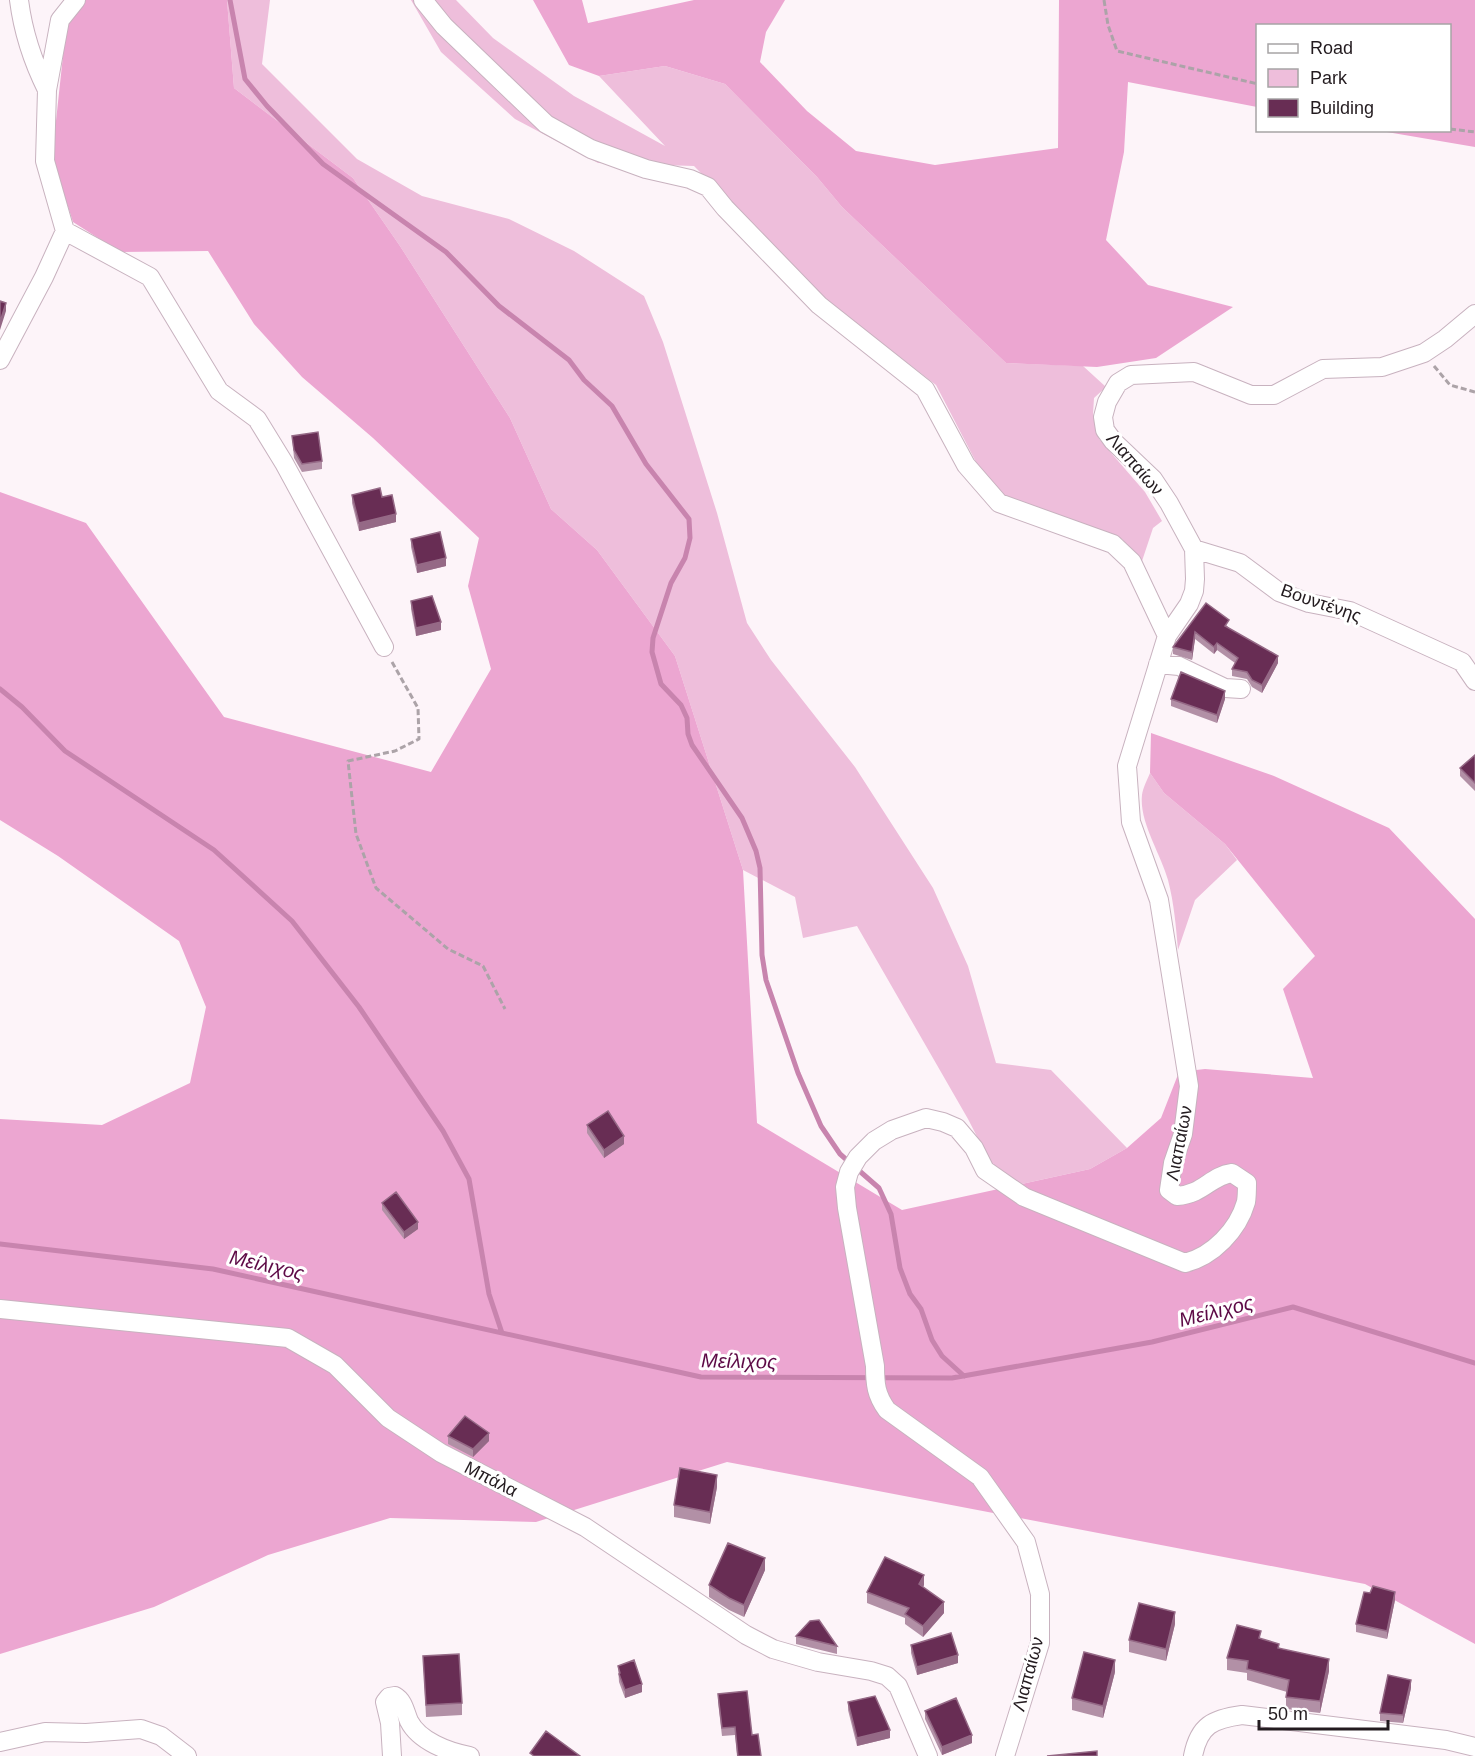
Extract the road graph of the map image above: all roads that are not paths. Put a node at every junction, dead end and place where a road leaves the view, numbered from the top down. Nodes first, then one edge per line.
1 (19, 0) edge
2 (76, 0) edge
3 (423, 0) edge
4 (47, 90) junction
5 (65, 231) junction
6 (1475, 314) edge
7 (0, 360) edge
8 (1194, 549) junction
9 (1167, 636) junction
10 (384, 647) road end
11 (1158, 664) junction
12 (1475, 681) edge
13 (1240, 689) dead end
14 (0, 1308) edge
15 (0, 1742) edge
16 (1475, 1747) edge
17 (1444, 1748) edge
18 (187, 1756) edge
19 (392, 1756) edge
20 (470, 1756) edge
21 (928, 1756) edge
22 (1005, 1756) edge
23 (1193, 1756) edge

1 - 4 street
2 - 4 street
3 - 9 street
4 - 5 street
5 - 7 street
5 - 10 street
6 - 8 street, Λιαπαίων
8 - 9 street, Λιαπαίων
8 - 12 street, Βουντένης
9 - 11 street, Λιαπαίων
11 - 13 street
11 - 22 street, Λιαπαίων
14 - 21 street, Μπάλα
15 - 18 street
16 - 17 street
17 - 23 street
19 - 20 street

